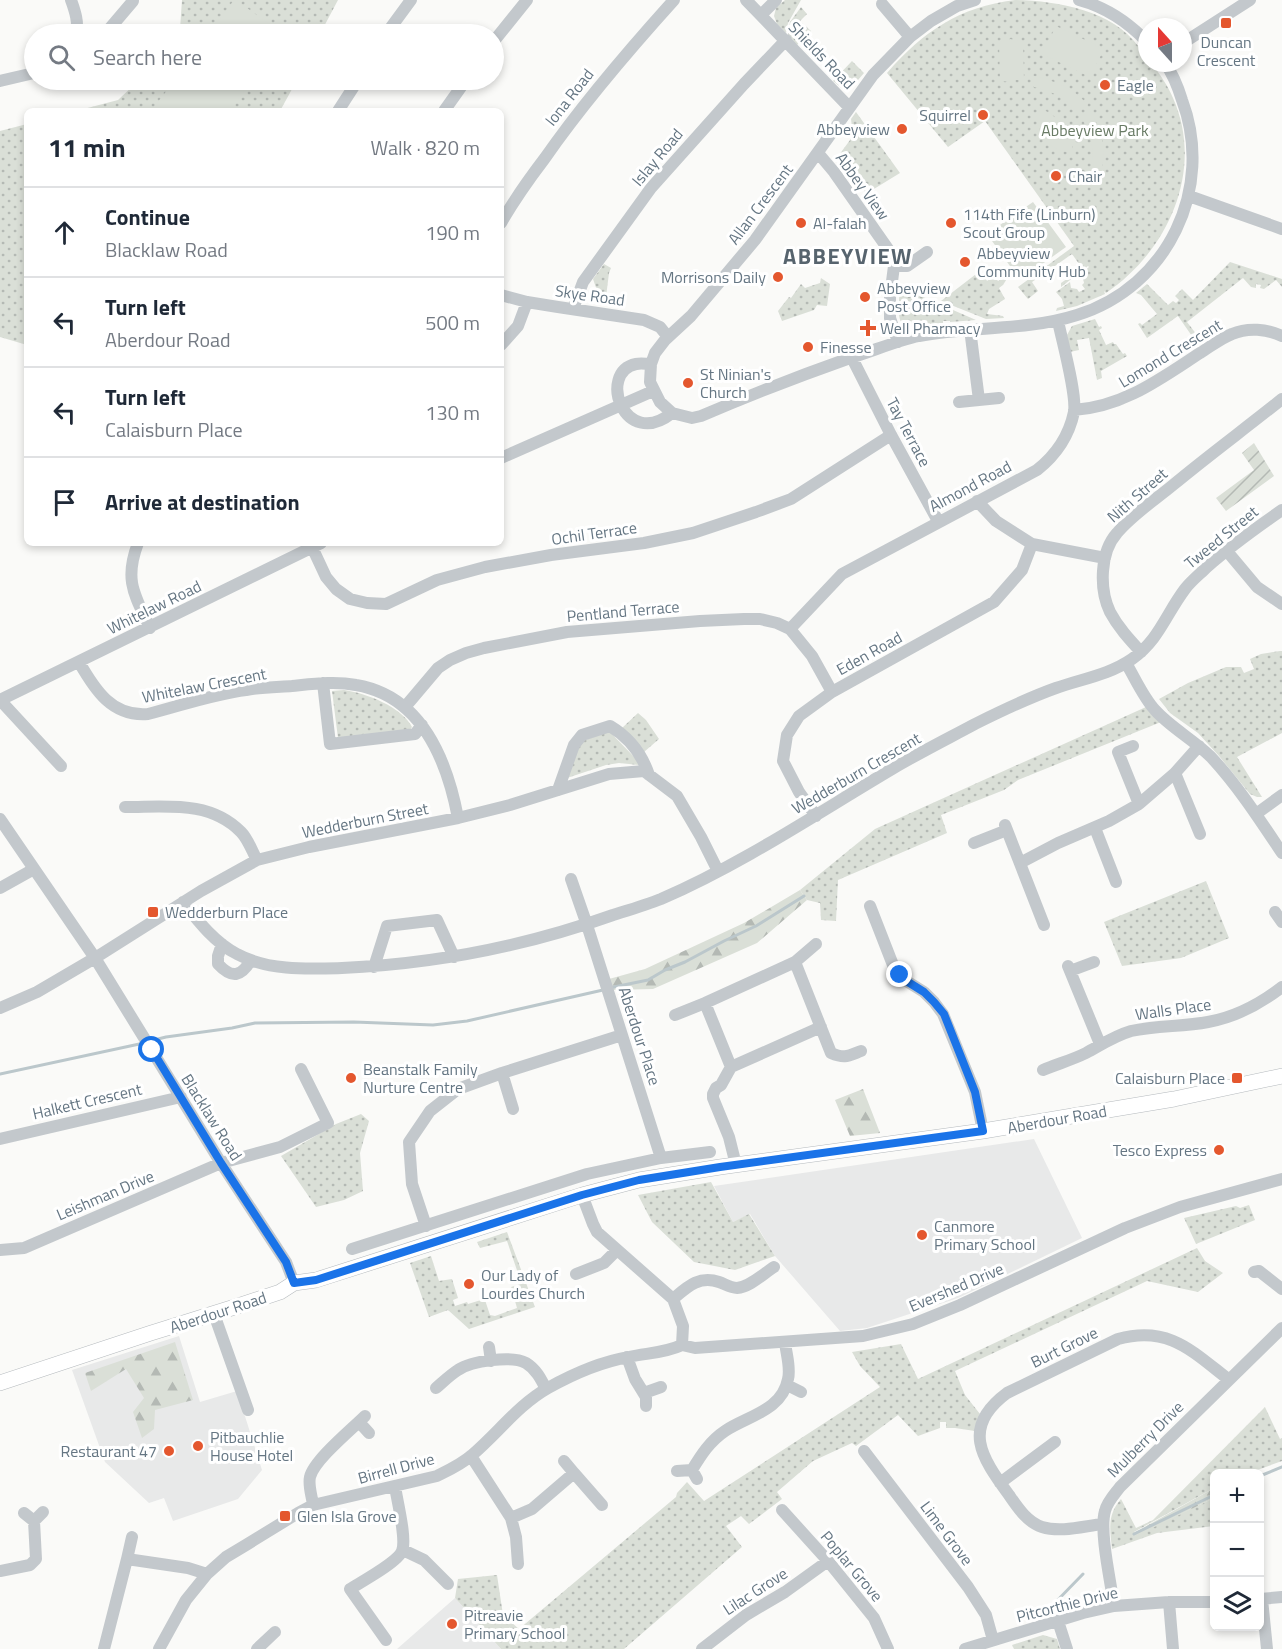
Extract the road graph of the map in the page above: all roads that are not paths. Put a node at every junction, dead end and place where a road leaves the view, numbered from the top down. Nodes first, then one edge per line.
1 (71, 0) edge
2 (411, 0) edge
3 (527, 0) edge
4 (674, 0) edge
5 (746, 0) edge
6 (776, 0) edge
7 (975, 0) edge
8 (1079, 0) edge
9 (1251, 0) edge
10 (133, 1) edge
11 (882, 1) edge
12 (761, 15) junction
13 (77, 24) edge
14 (113, 24) edge
15 (393, 24) edge
16 (504, 29) edge
17 (1138, 34) edge
18 (910, 37) junction
19 (1192, 37) edge
20 (786, 40) junction
21 (1170, 72) edge
22 (24, 75) edge
23 (0, 81) edge
24 (352, 90) edge
25 (459, 90) edge
26 (849, 107) junction
27 (340, 108) edge
28 (446, 108) edge
29 (818, 153) junction
30 (1189, 196) junction
31 (504, 218) edge
32 (1282, 229) edge
33 (927, 252) dead end
34 (894, 266) junction
35 (504, 296) edge
36 (527, 302) junction
37 (573, 309) junction
38 (1058, 321) junction
39 (970, 329) junction
40 (1282, 336) edge
41 (668, 337) junction
42 (504, 342) edge
43 (898, 342) junction
44 (852, 358) junction
45 (651, 364) junction
46 (653, 392) junction
47 (999, 398) dead end
48 (1282, 399) edge
49 (979, 400) junction
50 (959, 402) dead end
51 (621, 405) junction
52 (1074, 410) junction
53 (672, 413) junction
54 (891, 435) junction
55 (504, 457) edge
56 (977, 501) junction
57 (1282, 510) edge
58 (938, 521) junction
59 (1032, 544) junction
60 (137, 546) edge
61 (315, 546) edge
62 (317, 546) edge
63 (1226, 550) junction
64 (1105, 558) junction
65 (1282, 604) edge
66 (150, 627) junction
67 (790, 629) junction
68 (1141, 652) junction
69 (79, 662) junction
70 (1126, 663) junction
71 (323, 683) junction
72 (832, 692) junction
73 (0, 700) edge
74 (405, 707) junction
75 (422, 725) junction
76 (1133, 746) dead end
77 (1199, 746) junction
78 (61, 766) dead end
79 (1176, 773) junction
80 (649, 775) junction
81 (558, 790) junction
82 (1282, 795) edge
83 (1139, 804) junction
84 (125, 807) dead end
85 (1256, 814) junction
86 (816, 816) junction
87 (458, 818) junction
88 (0, 819) edge
89 (1095, 828) junction
90 (1200, 834) dead end
91 (974, 843) dead end
92 (1282, 853) edge
93 (257, 860) junction
94 (1020, 863) junction
95 (34, 869) junction
96 (718, 871) junction
97 (571, 879) dead end
98 (1116, 882) dead end
99 (0, 888) edge
100 (183, 902) junction
101 (870, 906) dead end
102 (587, 925) junction
103 (1044, 925) dead end
104 (222, 944) junction
105 (816, 944) dead end
106 (454, 957) junction
107 (95, 958) junction
108 (251, 960) junction
109 (795, 962) junction
110 (1094, 962) dead end
111 (374, 967) junction
112 (1282, 987) edge
113 (705, 1004) junction
114 (0, 1008) edge
115 (675, 1015) dead end
116 (821, 1027) junction
117 (622, 1035) junction
118 (1100, 1044) junction
119 (861, 1051) dead end
120 (731, 1067) junction
121 (301, 1069) dead end
122 (1043, 1070) dead end
123 (502, 1073) junction
124 (1282, 1076) edge
125 (181, 1096) junction
126 (513, 1109) dead end
127 (983, 1131) junction
128 (0, 1139) edge
129 (710, 1152) dead end
130 (661, 1158) junction
131 (221, 1163) junction
132 (736, 1165) junction
133 (1282, 1179) edge
134 (582, 1195) junction
135 (426, 1226) junction
136 (379, 1241) junction
137 (352, 1249) dead end
138 (0, 1250) edge
139 (617, 1250) junction
140 (385, 1258) junction
141 (774, 1267) dead end
142 (1254, 1272) dead end
143 (576, 1274) dead end
144 (294, 1283) junction
145 (1282, 1289) edge
146 (673, 1299) junction
147 (214, 1314) junction
148 (1282, 1328) edge
149 (785, 1342) junction
150 (682, 1345) junction
151 (489, 1347) dead end
152 (627, 1357) junction
153 (491, 1361) junction
154 (1228, 1379) junction
155 (0, 1383) edge
156 (787, 1385) junction
157 (661, 1387) dead end
158 (436, 1388) dead end
159 (546, 1389) junction
160 (801, 1392) dead end
161 (248, 1410) dead end
162 (369, 1433) dead end
163 (1047, 1444) dead end
164 (864, 1452) dead end
165 (471, 1456) junction
166 (564, 1461) dead end
167 (677, 1471) dead end
168 (574, 1473) junction
169 (1000, 1483) junction
170 (395, 1486) junction
171 (313, 1505) junction
172 (602, 1506) dead end
173 (782, 1510) dead end
174 (34, 1516) dead end
175 (511, 1518) junction
176 (1102, 1524) junction
177 (132, 1538) dead end
178 (403, 1550) junction
179 (127, 1559) junction
180 (828, 1561) junction
181 (518, 1564) dead end
182 (0, 1571) edge
183 (207, 1574) junction
184 (448, 1584) dead end
185 (1282, 1597) edge
186 (1264, 1599) edge
187 (1169, 1602) junction
188 (1210, 1602) edge
189 (1114, 1606) junction
190 (1058, 1621) junction
191 (1264, 1624) edge
192 (275, 1632) dead end
193 (386, 1640) dead end
194 (993, 1640) junction
195 (108, 1646) edge
196 (159, 1649) edge
197 (257, 1649) edge
198 (702, 1649) edge
199 (888, 1649) edge
200 (965, 1649) edge
201 (1067, 1649) edge
202 (1173, 1649) edge
203 (1267, 1649) edge

1 - 13 street
2 - 15 street
3 - 16 street
4 - 31 street, Iona Road
5 - 12 street, Shields Road
6 - 12 street
7 - 18 street, Allan Crescent
8 - 17 street
9 - 19 street
10 - 14 street
11 - 18 street
12 - 20 street, Shields Road
18 - 26 street, Allan Crescent
20 - 26 street, Shields Road
20 - 37 street, Islay Road
21 - 30 street
22 - 23 street
24 - 27 street
25 - 28 street
26 - 29 street, Allan Crescent
29 - 34 street, Abbey View
29 - 41 street, Allan Crescent
30 - 32 street
30 - 38 street
33 - 34 street
34 - 43 street
35 - 36 street, Skye Road
36 - 37 street, Skye Road
36 - 42 street
37 - 41 street, Skye Road
38 - 39 street
38 - 52 street, Almond Road
39 - 43 street
39 - 49 street
40 - 52 street, Lomond Crescent
41 - 45 street, Allan Crescent
43 - 44 street
44 - 53 street
44 - 54 street, Tay Terrace
45 - 46 street
45 - 51 street
46 - 51 street
46 - 53 street
47 - 49 street
48 - 64 street, Nith Street
49 - 50 street
51 - 53 street
51 - 55 street
52 - 56 street, Almond Road
54 - 58 street, Tay Terrace
54 - 62 street, Ochil Terrace
56 - 58 street, Almond Road
56 - 59 street
57 - 63 street, Tweed Street
58 - 67 street, Almond Road
59 - 64 street
59 - 72 street, Eden Road
60 - 66 street
61 - 66 street, Whitelaw Road
63 - 65 street
63 - 68 street, Tweed Street
64 - 68 street, Nith Street
66 - 69 street, Whitelaw Road
67 - 72 street
67 - 74 street, Pentland Terrace
68 - 70 street, Wedderburn Crescent
69 - 71 street, Whitelaw Crescent
69 - 73 street, Whitelaw Road
70 - 77 street
70 - 86 street, Wedderburn Crescent
71 - 74 street, Whitelaw Crescent
71 - 75 street
72 - 86 street, Eden Road
73 - 78 street
74 - 75 street, Whitelaw Crescent
75 - 87 street, Whitelaw Crescent
76 - 83 street
77 - 79 street
77 - 85 street
79 - 83 street
79 - 90 street
80 - 81 street, Wedderburn Street
80 - 81 street
80 - 96 street
81 - 87 street, Wedderburn Street
82 - 85 street
83 - 89 street
84 - 93 street
85 - 92 street
86 - 96 street, Wedderburn Crescent
87 - 93 street, Wedderburn Street
88 - 95 street, Blacklaw Road
89 - 94 street
89 - 98 street
91 - 94 street
93 - 100 street, Wedderburn Street
94 - 103 street
95 - 99 street
95 - 107 street, Blacklaw Road
96 - 102 street, Wedderburn Crescent
97 - 102 street
100 - 104 street, Wedderburn Crescent
100 - 107 street, Wedderburn Street
101 - 127 street
102 - 106 street, Wedderburn Crescent
102 - 117 street, Aberdour Place
104 - 108 street, Wedderburn Crescent
104 - 108 street
105 - 109 street
106 - 111 street, Wedderburn Crescent
106 - 111 street
107 - 114 street, Wedderburn Street
107 - 125 street, Blacklaw Road
108 - 111 street, Wedderburn Crescent
109 - 113 street
109 - 116 street
110 - 118 street
112 - 118 street, Walls Place
113 - 115 street
113 - 120 street
116 - 119 street
116 - 120 street
117 - 123 street
117 - 130 street, Aberdour Place
118 - 122 street, Walls Place
120 - 132 street
121 - 131 street, Leishman Drive
123 - 126 street
123 - 135 street
124 - 127 main road, Aberdour Road
125 - 128 street, Halkett Crescent
125 - 131 street, Blacklaw Road
127 - 132 main road, Aberdour Road
129 - 130 street
130 - 135 street
131 - 138 street, Leishman Drive
131 - 144 street, Blacklaw Road
132 - 134 main road, Aberdour Road
133 - 149 street, Evershed Drive
134 - 139 street
134 - 140 main road, Aberdour Road
135 - 136 street
136 - 137 street
136 - 140 street
139 - 143 street
139 - 146 street
140 - 144 main road, Aberdour Road
141 - 146 street
142 - 145 street
144 - 147 main road, Aberdour Road
146 - 150 street
147 - 155 main road, Aberdour Road
147 - 161 street
148 - 154 street, Mulberry Drive
149 - 150 street, Evershed Drive
149 - 156 street
150 - 152 street, Evershed Drive
151 - 153 street
152 - 157 street
152 - 159 street, Birrell Drive
153 - 158 street
153 - 159 street
154 - 169 street, Burt Grove
154 - 176 street, Mulberry Drive
156 - 160 street
156 - 167 street
159 - 165 street, Birrell Drive
162 - 171 street
163 - 169 street
164 - 194 street, Lime Grove
165 - 170 street, Birrell Drive
165 - 175 street
166 - 168 street
168 - 172 street
168 - 175 street
169 - 176 street, Burt Grove
170 - 171 street, Birrell Drive
170 - 178 street
171 - 183 street, Birrell Drive
173 - 180 street, Poplar Grove
174 - 182 street
175 - 181 street
176 - 189 street, Mulberry Drive
177 - 179 street
178 - 184 street
178 - 193 street
179 - 183 street
179 - 195 street
180 - 198 street, Lilac Grove
180 - 199 street, Poplar Grove
183 - 196 street, Birrell Drive
185 - 186 street
187 - 188 street, Pitcorthie Drive
187 - 189 street, Pitcorthie Drive
187 - 202 street
189 - 190 street, Pitcorthie Drive
190 - 194 street, Pitcorthie Drive
190 - 201 street
191 - 203 street
192 - 197 street
194 - 200 street, Pitcorthie Drive

